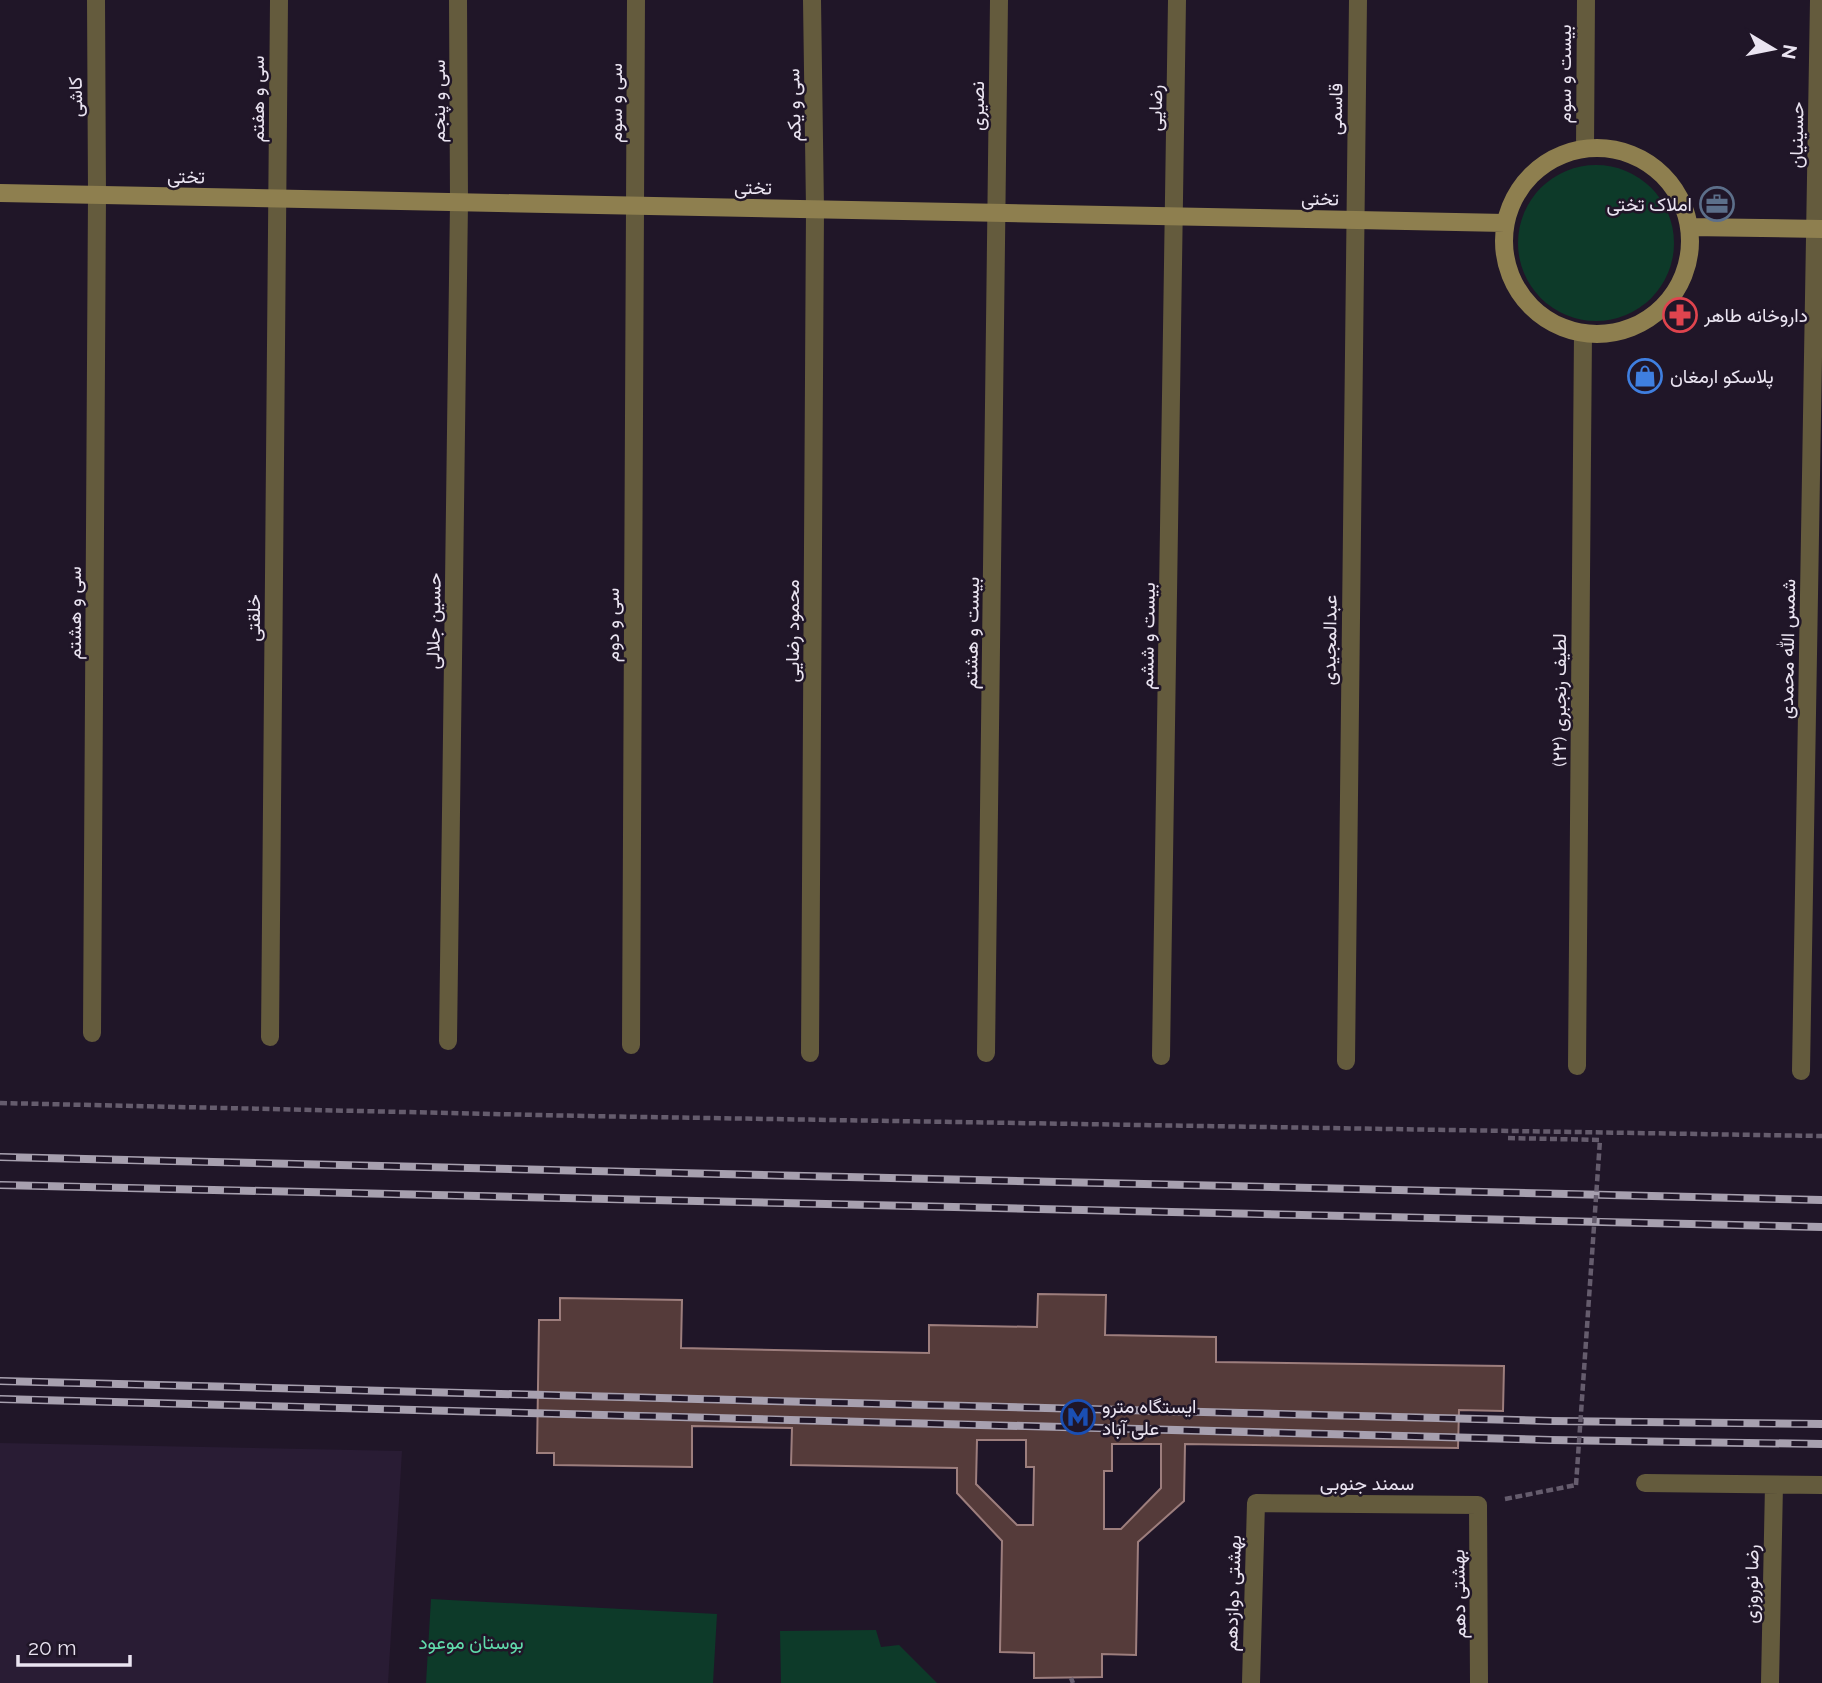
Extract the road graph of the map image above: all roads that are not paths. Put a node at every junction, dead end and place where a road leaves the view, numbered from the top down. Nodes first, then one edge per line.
1 (96, 0) edge
2 (278, 0) edge
3 (458, 0) edge
4 (636, 0) edge
5 (812, 0) edge
6 (999, 0) edge
7 (1177, 0) edge
8 (1358, 0) edge
9 (1586, 0) edge
10 (1819, 0) edge
11 (1585, 148) junction
12 (0, 193) edge
13 (97, 195) junction
14 (278, 199) junction
15 (459, 202) junction
16 (636, 205) junction
17 (815, 209) junction
18 (997, 213) junction
19 (1174, 216) junction
20 (1354, 219) junction
21 (1505, 223) junction
22 (1689, 227) junction
23 (1818, 229) edge
24 (1583, 334) junction
25 (92, 1033) dead end
26 (270, 1037) dead end
27 (448, 1041) dead end
28 (631, 1045) dead end
29 (810, 1053) dead end
30 (986, 1053) dead end
31 (1161, 1056) dead end
32 (1346, 1061) dead end
33 (1577, 1066) dead end
34 (1801, 1071) dead end
35 (1645, 1483) dead end
36 (1774, 1485) junction
37 (1822, 1485) edge
38 (1255, 1503) joint
39 (1478, 1505) joint
40 (1251, 1683) edge
41 (1479, 1683) edge
42 (1770, 1683) edge

1 - 13 street, کاشی
2 - 14 street, سی و هفتم
3 - 15 street, سی و پنجم
4 - 16 street, سی و سوم
5 - 17 street, سی و یکم
6 - 18 street, نصیری
7 - 19 street, رضایی
8 - 20 street, قاسمی
9 - 11 street, بیست و سوم
10 - 23 street, حسینیان
11 - 21 main road
11 - 22 main road
12 - 13 main road, تختی
13 - 14 main road, تختی
13 - 25 street, سی و هشتم
14 - 15 main road, تختی
14 - 26 street, خلقتی
15 - 16 main road, تختی
15 - 27 street, حسین جلالی
16 - 17 main road, تختی
16 - 28 street, سی و دوم
17 - 18 main road, تختی
17 - 29 street, محمود رضایی
18 - 19 main road, تختی
18 - 30 street, بیست و هشتم
19 - 20 main road, تختی
19 - 31 street, بیست و ششم
20 - 21 main road, تختی
20 - 32 street, عبدالمجیدی
21 - 24 main road
22 - 23 main road
22 - 24 main road
23 - 34 street, شمس الله محمدی
24 - 33 street, لطیف رنجبری (۲۲)
35 - 36 street
36 - 37 street
36 - 42 street, رضا نوروزی
38 - 39 street, سمند جنوبی
38 - 40 street, بهشتی دوازدهم
39 - 41 street, بهشتی دهم

